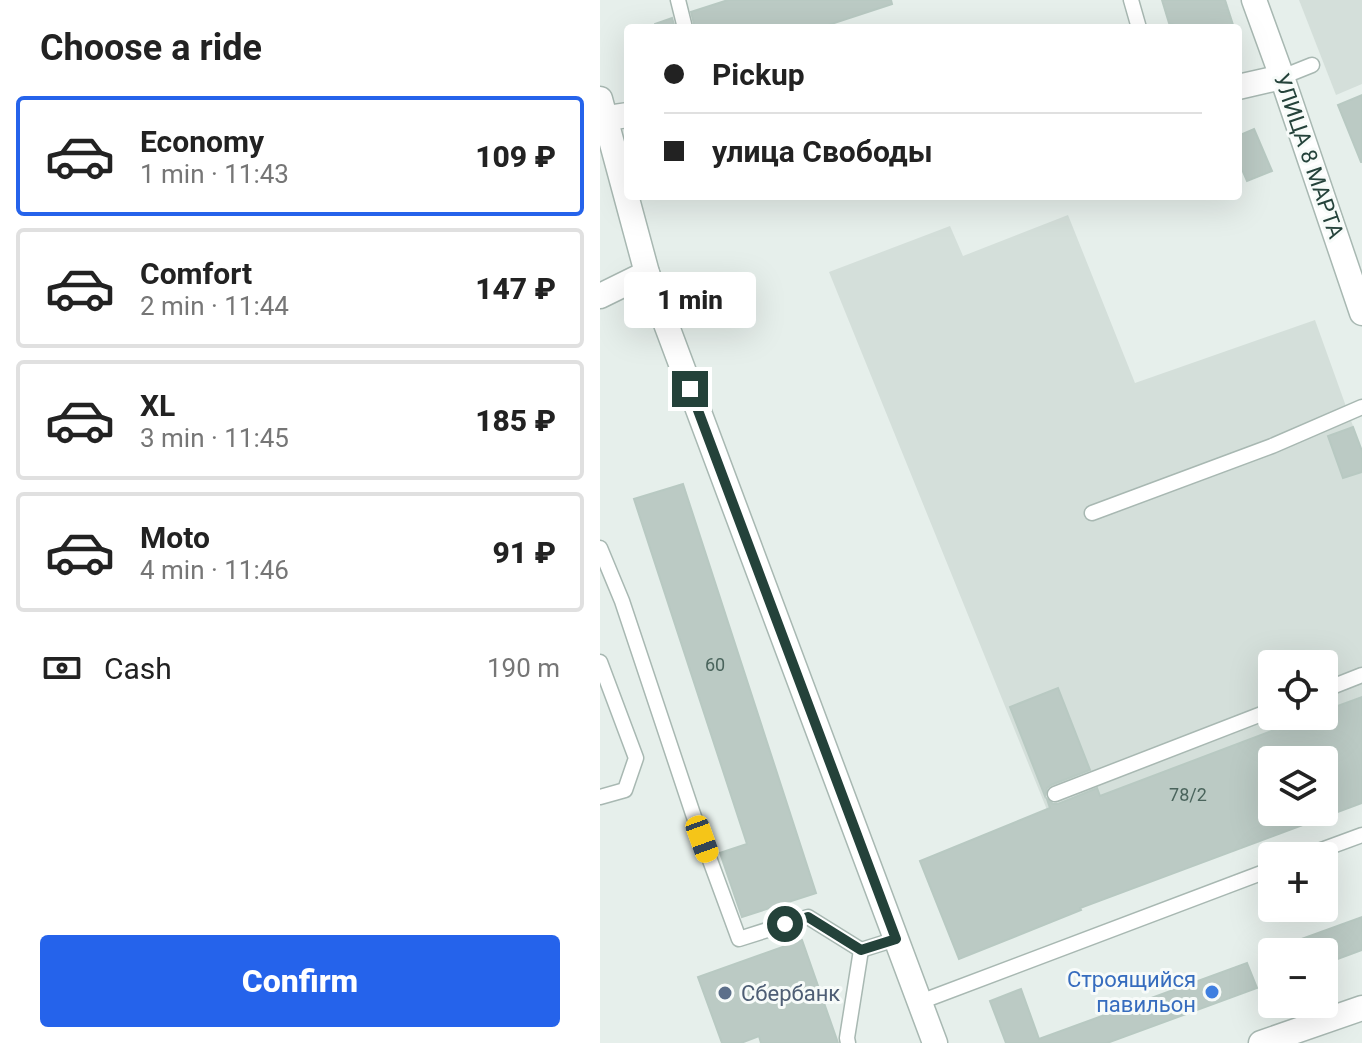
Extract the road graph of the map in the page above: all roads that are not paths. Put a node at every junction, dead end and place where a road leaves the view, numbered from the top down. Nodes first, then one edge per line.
1 (678, 0) edge
2 (1131, 0) edge
3 (1254, 0) edge
4 (684, 24) edge
5 (1138, 24) edge
6 (1312, 65) dead end
7 (1282, 77) junction
8 (1242, 86) edge
9 (609, 113) edge
10 (624, 176) edge
11 (630, 200) edge
12 (647, 273) junction
13 (600, 296) edge
14 (1362, 313) edge
15 (1362, 407) edge
16 (1092, 513) dead end
17 (600, 548) edge
18 (600, 662) edge
19 (1362, 675) edge
20 (1338, 684) edge
21 (1258, 715) edge
22 (1055, 794) dead end
23 (600, 797) edge
24 (1362, 835) edge
25 (1338, 844) edge
26 (1258, 874) edge
27 (896, 939) junction
28 (861, 950) junction
29 (920, 1002) junction
30 (1362, 1008) edge
31 (848, 1043) edge
32 (935, 1043) edge
33 (1261, 1043) edge

1 - 4 lane
2 - 5 lane
3 - 7 street, УЛИЦА 8 МАРТА
6 - 7 lane
7 - 8 street
7 - 14 street, УЛИЦА 8 МАРТА
9 - 10 street
11 - 12 street
12 - 13 street
12 - 27 street
15 - 16 lane
17 - 28 lane
18 - 23 lane
19 - 20 lane
21 - 22 lane
24 - 25 lane
26 - 29 lane
27 - 28 lane
27 - 29 street
28 - 31 lane
29 - 32 street
30 - 33 street

